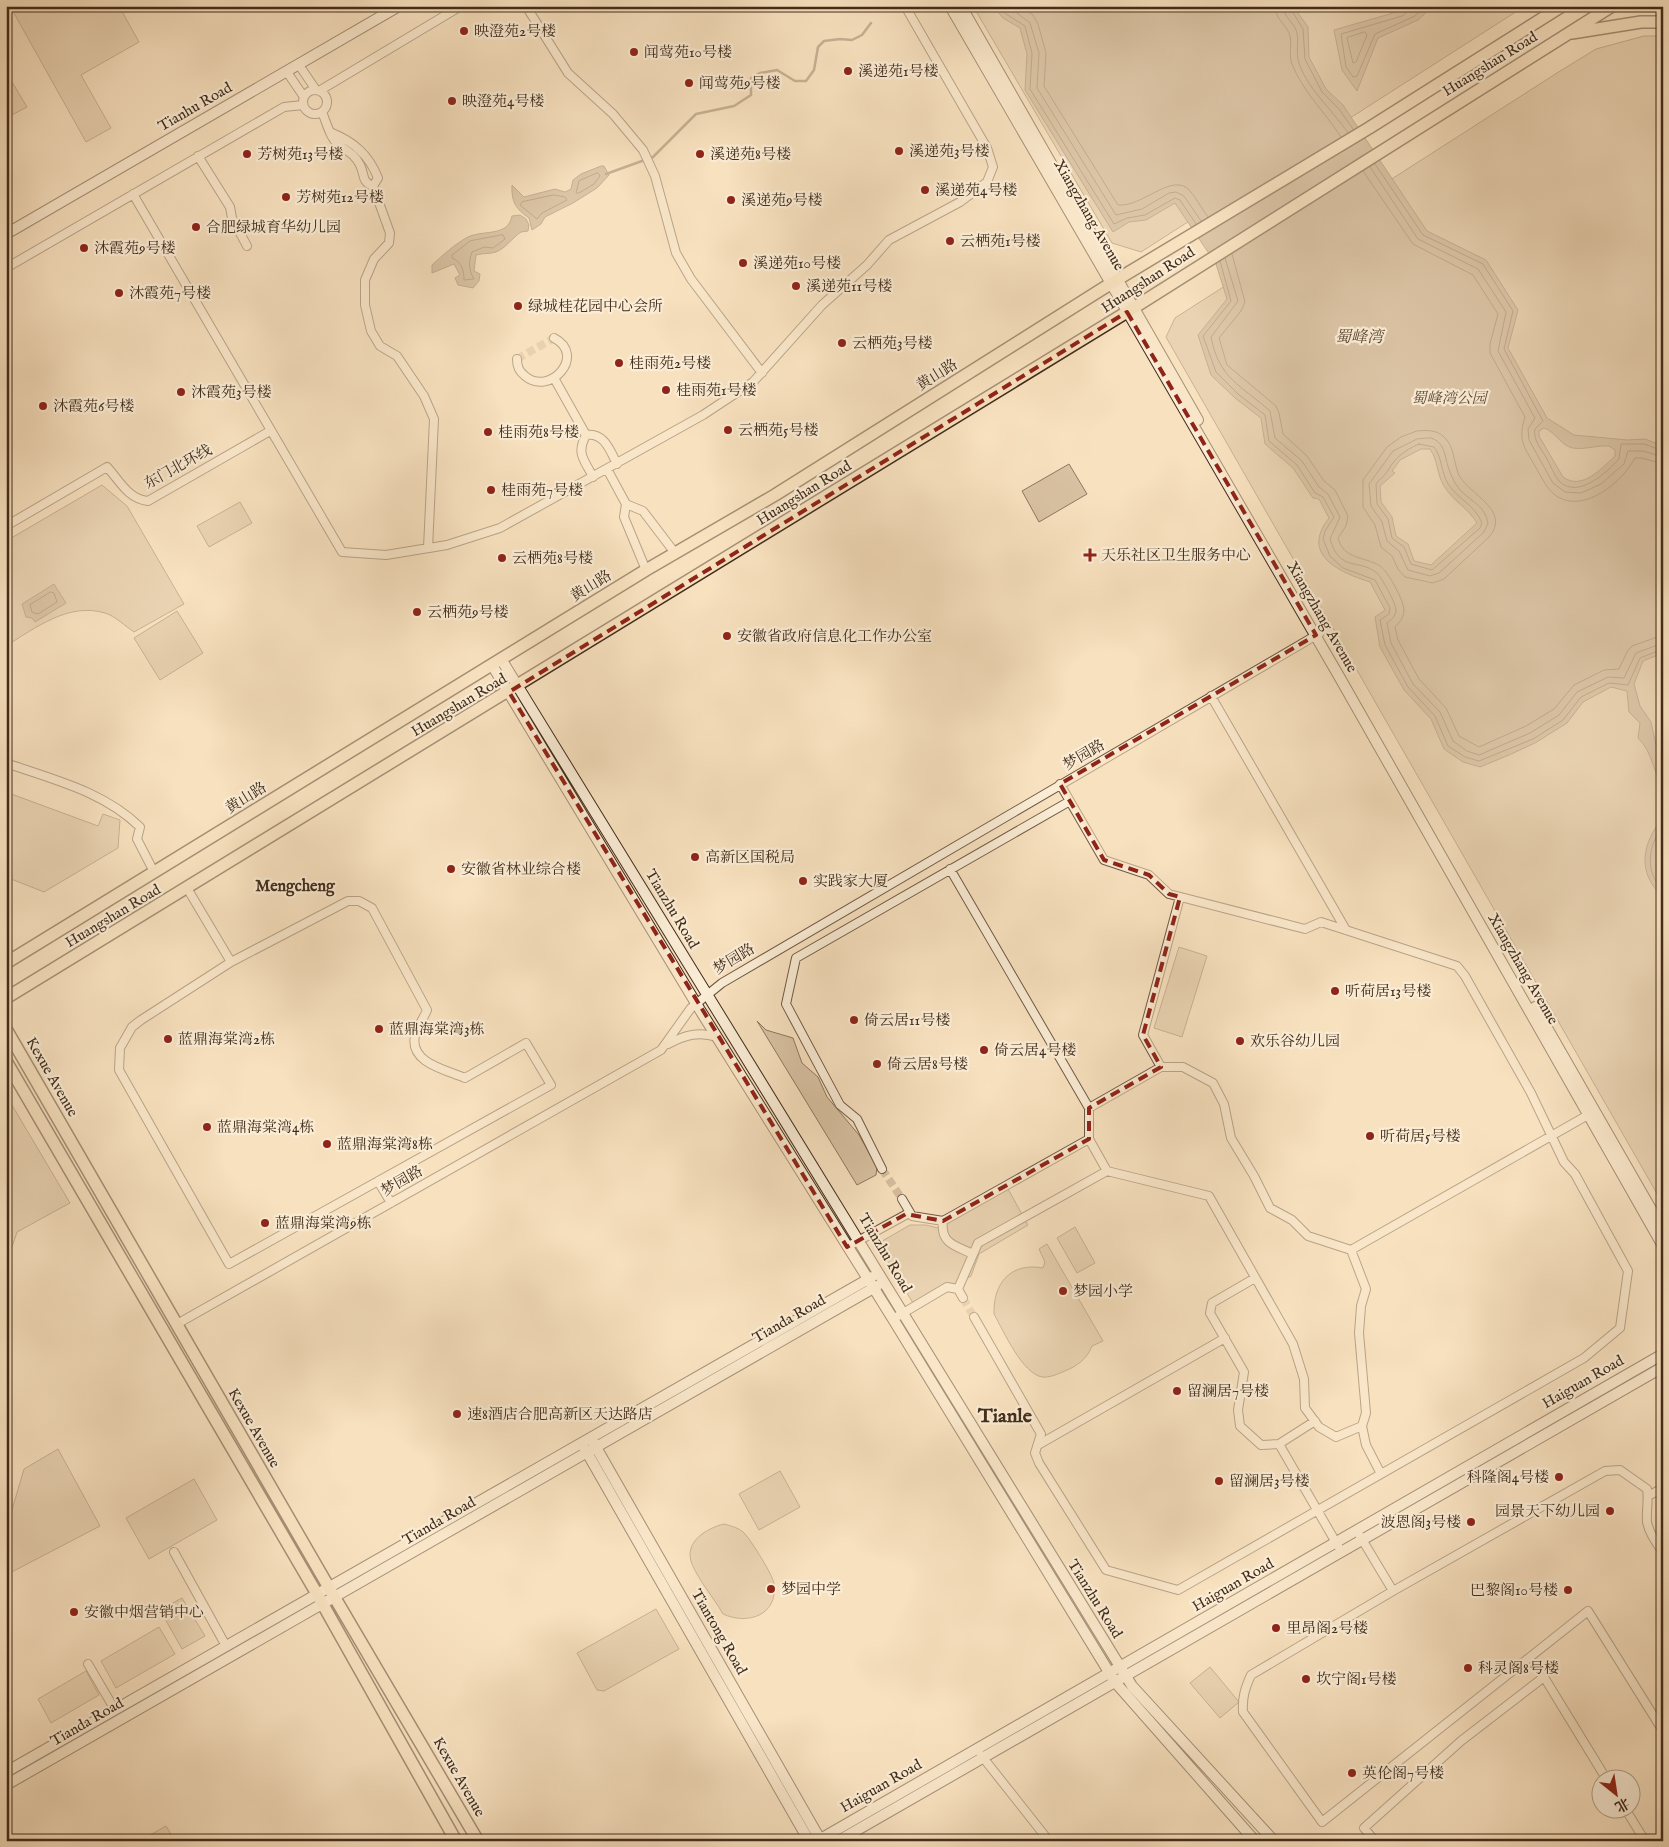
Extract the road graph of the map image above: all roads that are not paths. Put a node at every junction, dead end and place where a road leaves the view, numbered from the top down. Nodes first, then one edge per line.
1 (399, 6) edge
2 (461, 6) edge
3 (526, 6) edge
4 (905, 6) edge
5 (950, 6) edge
6 (961, 6) edge
7 (1562, 6) edge
8 (1612, 6) edge
9 (1604, 10) edge
10 (1663, 22) edge
11 (1565, 34) junction
12 (299, 65) junction
13 (287, 72) junction
14 (317, 91) junction
15 (304, 101) junction
16 (322, 112) junction
17 (332, 134) junction
18 (198, 156) junction
19 (374, 168) junction
20 (363, 173) junction
21 (373, 186) junction
22 (133, 194) junction
23 (6, 234) edge
24 (247, 246) dead end
25 (6, 268) edge
26 (1115, 281) junction
27 (1131, 310) junction
28 (554, 338) dead end
29 (517, 360) dead end
30 (762, 373) junction
31 (554, 378) junction
32 (270, 431) junction
33 (586, 435) junction
34 (617, 464) junction
35 (607, 469) junction
36 (593, 476) junction
37 (626, 504) junction
38 (8, 522) edge
39 (428, 548) junction
40 (675, 553) junction
41 (646, 570) junction
42 (1318, 634) junction
43 (497, 662) junction
44 (513, 689) junction
45 (1211, 696) junction
46 (6, 764) edge
47 (1060, 784) junction
48 (1070, 802) junction
49 (950, 869) junction
50 (154, 872) junction
51 (187, 888) junction
52 (1180, 897) junction
53 (1346, 930) junction
54 (231, 962) junction
55 (6, 963) edge
56 (706, 994) junction
57 (6, 998) edge
58 (696, 1003) junction
59 (6, 1028) edge
60 (717, 1037) junction
61 (667, 1045) junction
62 (6, 1061) edge
63 (1161, 1067) junction
64 (1089, 1108) junction
65 (1588, 1115) junction
66 (1552, 1136) junction
67 (1089, 1139) junction
68 (882, 1169) tunnel mouth
69 (1108, 1171) junction
70 (378, 1181) junction
71 (902, 1199) tunnel mouth
72 (391, 1203) junction
73 (909, 1213) junction
74 (943, 1222) junction
75 (1663, 1230) edge
76 (860, 1240) junction
77 (1663, 1246) edge
78 (847, 1247) junction
79 (1351, 1250) junction
80 (974, 1254) junction
81 (882, 1277) junction
82 (1255, 1278) junction
83 (871, 1284) junction
84 (958, 1289) junction
85 (963, 1298) tunnel mouth
86 (903, 1312) junction
87 (974, 1317) tunnel mouth
88 (893, 1318) junction
89 (177, 1324) junction
90 (1225, 1338) junction
91 (1663, 1354) edge
92 (1663, 1367) edge
93 (1315, 1421) junction
94 (1362, 1426) junction
95 (591, 1438) junction
96 (582, 1444) junction
97 (1279, 1444) junction
98 (1038, 1445) junction
99 (592, 1451) junction
100 (1381, 1474) junction
101 (1663, 1488) edge
102 (1648, 1496) junction
103 (1317, 1511) junction
104 (1357, 1530) junction
105 (1363, 1540) junction
106 (1336, 1543) junction
107 (174, 1552) dead end
108 (1341, 1552) junction
109 (1663, 1552) edge
110 (1393, 1591) junction
111 (332, 1593) junction
112 (317, 1594) junction
113 (322, 1605) junction
114 (226, 1646) junction
115 (88, 1664) dead end
116 (1123, 1671) junction
117 (1112, 1677) junction
118 (115, 1710) junction
119 (1663, 1731) edge
120 (976, 1749) junction
121 (983, 1758) junction
122 (1601, 1770) edge
123 (6, 1772) edge
124 (6, 1785) edge
125 (1632, 1820) edge
126 (819, 1840) edge
127 (456, 1841) edge
128 (478, 1841) edge
129 (809, 1841) edge
130 (838, 1841) edge
131 (1049, 1841) edge
132 (1255, 1841) edge
133 (1274, 1841) edge
134 (1375, 1841) edge
135 (1645, 1841) edge

1 - 12 street, Tianhu Road
2 - 14 street
3 - 30 street
4 - 30 street
5 - 26 street, Xiangzhang Avenue
6 - 26 street, Xiangzhang Avenue
7 - 26 main road, 黄山路
8 - 9 main road, Huangshan Road
9 - 11 main road, Huangshan Road
10 - 11 main road
11 - 27 main road, Huangshan Road
12 - 13 street, Tianhu Road
12 - 14 street
13 - 15 street
13 - 23 street, Tianhu Road
14 - 15 street
14 - 16 street
15 - 16 street
15 - 18 street
16 - 17 street
17 - 19 street
17 - 20 street
18 - 22 street
18 - 24 street
19 - 20 street
19 - 21 street
20 - 21 street
21 - 39 street
22 - 25 street
22 - 32 street
26 - 27 street, Xiangzhang Avenue
26 - 40 main road, 黄山路
27 - 42 street, Xiangzhang Avenue
27 - 44 main road, Huangshan Road
28 - 31 street
29 - 31 street
30 - 34 street
31 - 33 street
32 - 38 street, 东门北环线
32 - 39 street
33 - 34 street
33 - 36 street
34 - 35 street
35 - 36 street
35 - 37 street
36 - 39 street
37 - 40 street
37 - 41 street
40 - 41 main road, 黄山路
41 - 43 main road, 黄山路
42 - 45 street, 梦园路
42 - 65 street, Xiangzhang Avenue
42 - 75 street, Xiangzhang Avenue
43 - 44 street, Tianzhu Road
43 - 50 main road, 黄山路
44 - 51 main road, Huangshan Road
44 - 56 street, Tianzhu Road
44 - 58 street, Tianzhu Road
45 - 47 street, 梦园路
45 - 53 street
46 - 50 street
47 - 48 street
47 - 56 street, 梦园路
48 - 49 street
48 - 52 street
49 - 64 street
49 - 68 street
50 - 55 main road, 黄山路
51 - 54 street
51 - 57 main road, Huangshan Road
52 - 53 street
52 - 63 street
53 - 66 street
54 - 70 street
54 - 70 street
56 - 58 street, 梦园路
56 - 76 street, Tianzhu Road
58 - 60 street, Tianzhu Road
58 - 61 street, 梦园路
59 - 89 main road, Kexue Avenue
60 - 61 street
60 - 78 street, Tianzhu Road
61 - 72 street, 梦园路
62 - 112 main road, Kexue Avenue
63 - 64 street
63 - 79 street
64 - 67 street
65 - 66 street
65 - 77 street, Xiangzhang Avenue
66 - 79 street
66 - 100 street
67 - 69 street
67 - 74 street
69 - 80 street
69 - 82 street
70 - 72 street
71 - 73 street
72 - 89 street, 梦园路
73 - 74 street
73 - 76 street
74 - 80 street
76 - 78 street
76 - 81 street, Tianzhu Road
78 - 83 street, Tianzhu Road
79 - 94 street
80 - 84 street
81 - 83 street, Tianda Road
81 - 86 street, Tianzhu Road
82 - 90 street
82 - 93 street
83 - 88 street, Tianzhu Road
83 - 95 street, Tianda Road
83 - 99 street, Tianda Road
84 - 85 street
84 - 86 street
86 - 88 street
86 - 116 street, Tianzhu Road
87 - 98 street
88 - 117 street, Tianzhu Road
89 - 111 main road, Kexue Avenue
90 - 97 street
90 - 98 street
91 - 104 street, Haiguan Road
92 - 105 street, Haiguan Road
93 - 94 street
93 - 97 street
94 - 100 street
95 - 96 street, Tianda Road
95 - 99 street, Tiantong Road
96 - 99 street, Tiantong Road
96 - 111 street, Tianda Road
97 - 103 street
98 - 103 street
99 - 111 street, Tianda Road
99 - 126 street, Tiantong Road
99 - 129 street, Tiantong Road
100 - 103 street
101 - 102 street
102 - 109 street
102 - 110 street
103 - 106 street
104 - 105 street
104 - 106 street, Haiguan Road
105 - 108 street, Haiguan Road
105 - 110 street
106 - 108 street
106 - 116 street, Haiguan Road
107 - 114 street
108 - 116 street, Haiguan Road
110 - 119 street
111 - 112 street, Tianda Road
111 - 113 street, Tianda Road
111 - 128 main road, Kexue Avenue
112 - 113 main road, Kexue Avenue
112 - 114 street, Tianda Road
113 - 124 street, Tianda Road
113 - 127 main road, Kexue Avenue
114 - 118 street, Tianda Road
115 - 118 street
116 - 117 street, Haiguan Road
116 - 133 street, Tianzhu Road
117 - 120 street, Haiguan Road
117 - 121 street, Haiguan Road
117 - 132 street, Tianzhu Road
118 - 123 street, Tianda Road
120 - 121 street
120 - 126 street, Haiguan Road
121 - 130 street, Haiguan Road
121 - 131 street
122 - 134 street
125 - 135 street

